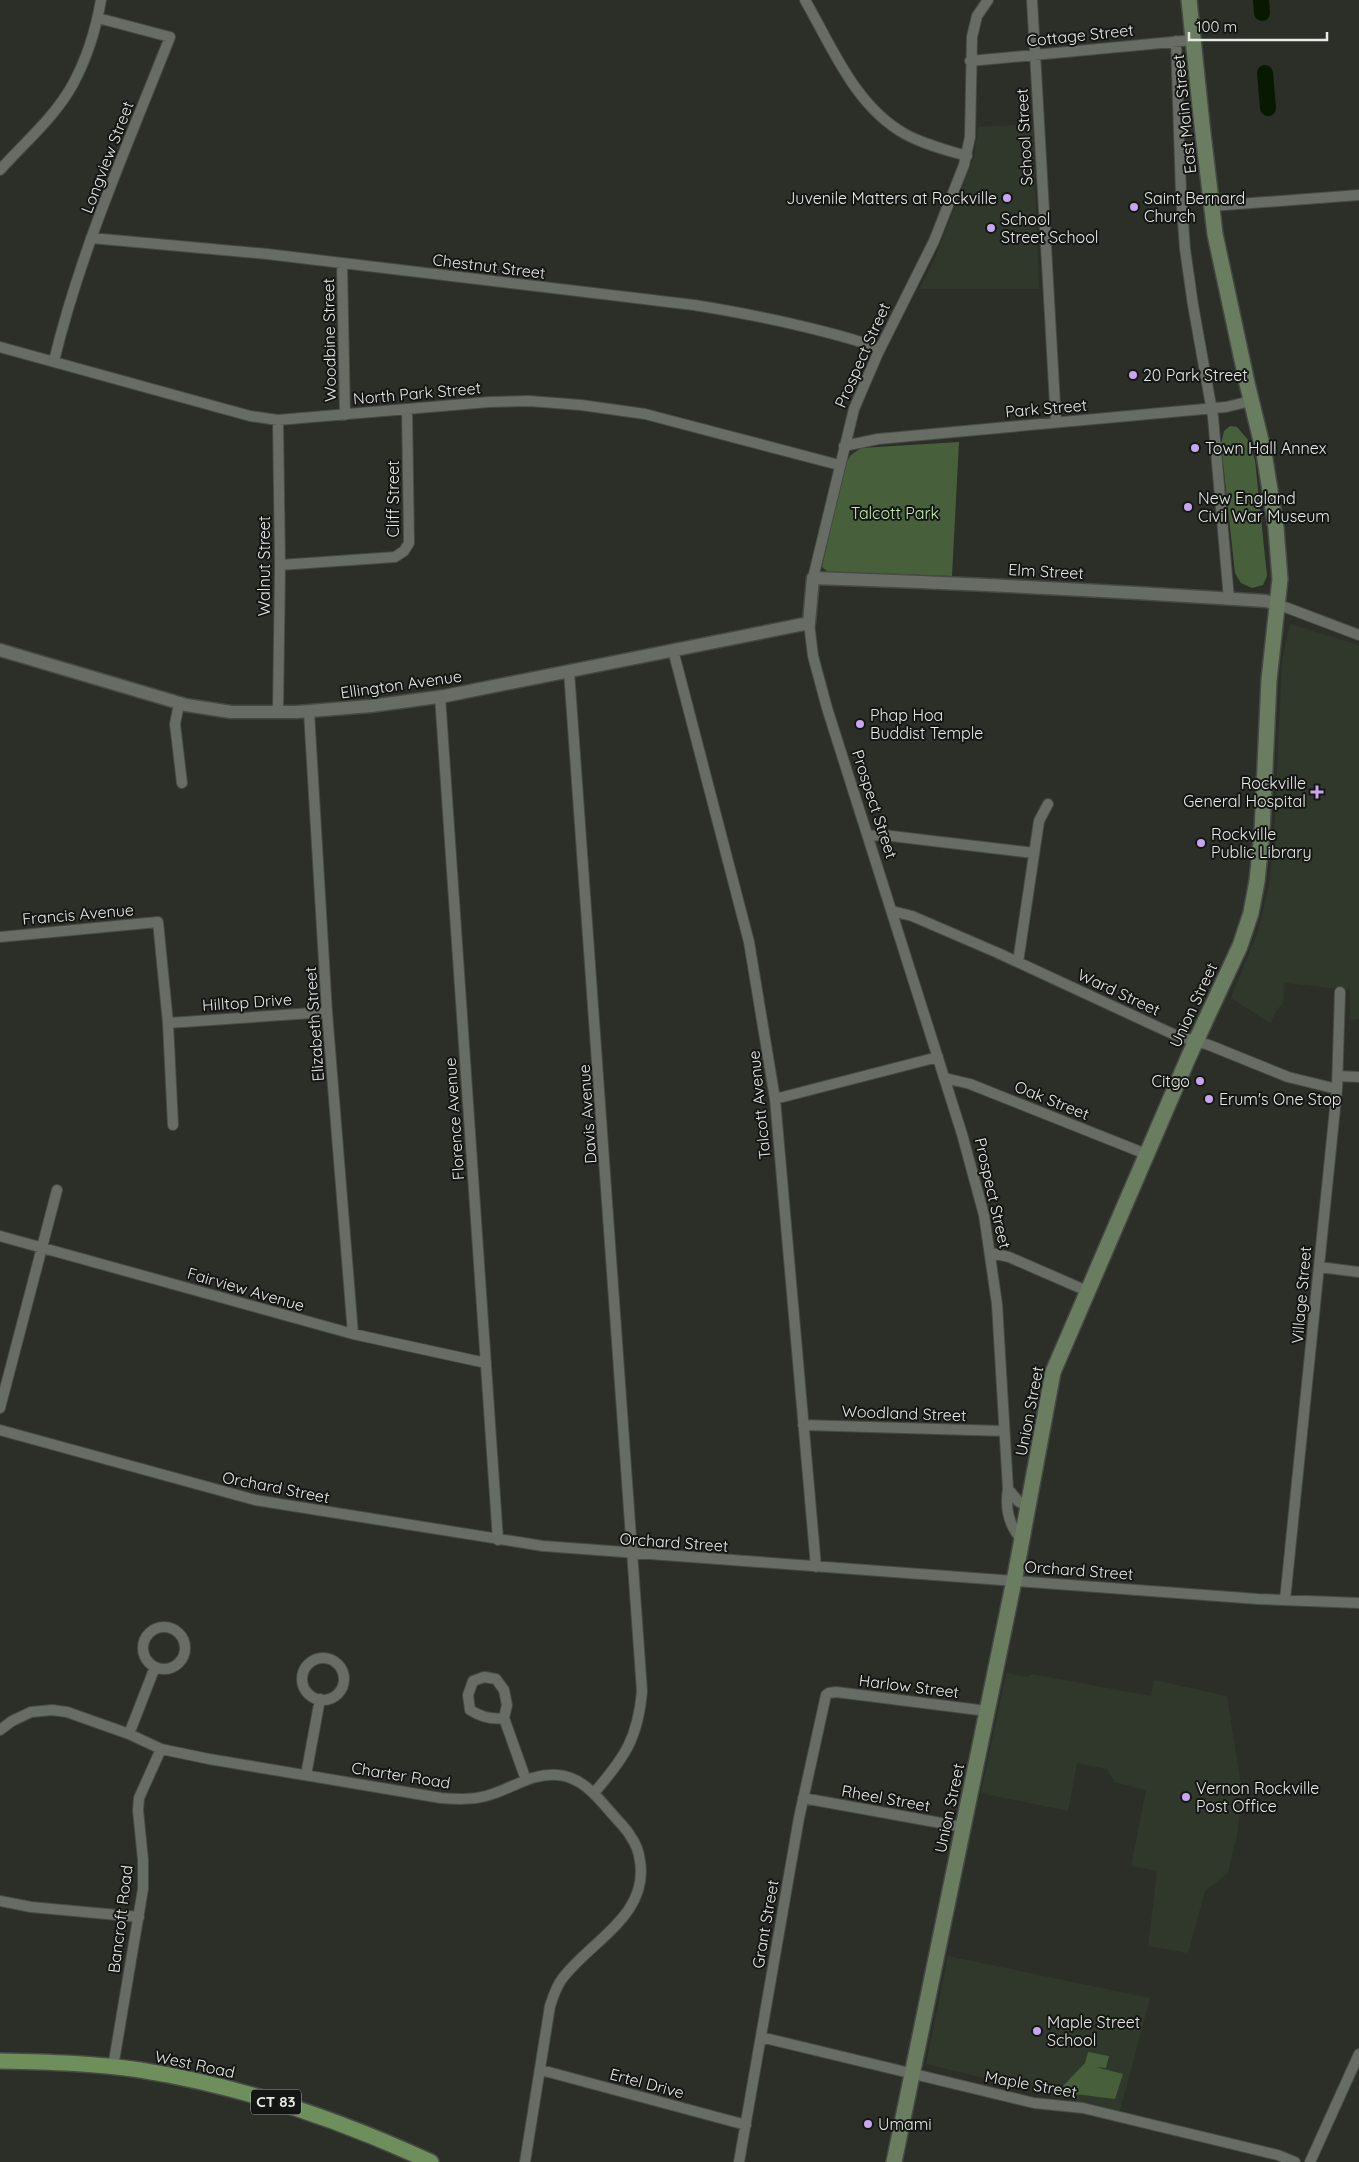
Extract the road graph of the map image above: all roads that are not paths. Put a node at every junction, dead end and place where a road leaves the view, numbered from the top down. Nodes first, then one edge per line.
1 (101, 0) edge
2 (805, 0) edge
3 (988, 0) edge
4 (1032, 0) edge
5 (1189, 0) edge
6 (98, 18) junction
7 (1193, 40) junction
8 (1176, 41) junction
9 (1035, 54) junction
10 (970, 61) junction
11 (966, 156) junction
12 (0, 170) edge
13 (1359, 195) edge
14 (1212, 206) junction
15 (91, 238) junction
16 (342, 264) junction
17 (0, 347) edge
18 (880, 348) junction
19 (54, 361) junction
20 (1251, 401) junction
21 (407, 409) junction
22 (1212, 409) junction
23 (345, 415) junction
24 (278, 420) junction
25 (1056, 422) junction
26 (844, 446) junction
27 (839, 465) junction
28 (280, 565) junction
29 (813, 578) junction
30 (1229, 598) junction
31 (1277, 604) junction
32 (809, 622) junction
33 (1359, 635) edge
34 (0, 650) edge
35 (673, 650) junction
36 (570, 671) junction
37 (440, 696) junction
38 (179, 704) junction
39 (278, 712) junction
40 (309, 712) junction
41 (182, 783) dead end
42 (1048, 804) dead end
43 (868, 836) junction
44 (1034, 853) junction
45 (892, 911) junction
46 (0, 937) edge
47 (1018, 962) junction
48 (1340, 992) dead end
49 (327, 1012) junction
50 (168, 1023) junction
51 (1196, 1041) junction
52 (938, 1057) junction
53 (1338, 1076) junction
54 (1359, 1076) edge
55 (945, 1078) junction
56 (1337, 1089) junction
57 (776, 1099) junction
58 (173, 1124) dead end
59 (1146, 1154) junction
60 (57, 1190) dead end
61 (0, 1236) edge
62 (41, 1248) junction
63 (990, 1253) junction
64 (1319, 1267) junction
65 (1359, 1272) edge
66 (1087, 1291) junction
67 (353, 1334) junction
68 (486, 1363) junction
69 (0, 1408) edge
70 (804, 1425) junction
71 (0, 1430) edge
72 (1004, 1431) junction
73 (1008, 1490) junction
74 (1028, 1506) junction
75 (498, 1540) junction
76 (1022, 1540) junction
77 (634, 1554) junction
78 (816, 1567) junction
79 (1014, 1580) junction
80 (1285, 1600) junction
81 (1359, 1602) edge
82 (154, 1667) junction
83 (827, 1694) joint
84 (320, 1700) junction
85 (987, 1711) junction
86 (504, 1718) junction
87 (0, 1730) edge
88 (129, 1734) junction
89 (161, 1748) junction
90 (306, 1775) junction
91 (526, 1780) junction
92 (594, 1793) junction
93 (803, 1798) junction
94 (963, 1827) junction
95 (0, 1901) edge
96 (139, 1918) junction
97 (760, 2037) junction
98 (1359, 2054) edge
99 (0, 2061) edge
100 (113, 2067) junction
101 (541, 2070) junction
102 (913, 2074) junction
103 (746, 2125) junction
104 (431, 2162) edge
105 (525, 2162) edge
106 (739, 2162) edge
107 (894, 2162) edge
108 (1295, 2162) edge
109 (1310, 2162) edge

1 - 6 street
2 - 11 street
3 - 10 street, Prospect Street
4 - 9 street, School Street
5 - 7 main road, East Main Street
6 - 12 street
6 - 15 street, Longview Street
7 - 8 street, Cottage Street
7 - 14 main road, East Main Street
8 - 9 street, Cottage Street
8 - 22 street
9 - 10 street, Cottage Street
9 - 25 street, School Street
10 - 11 street, Prospect Street
11 - 18 street, Prospect Street
13 - 14 street
14 - 20 main road, East Main Street
15 - 16 street, Chestnut Street
15 - 19 street, Longview Street
16 - 18 street, Chestnut Street
16 - 23 street, Woodbine Street
17 - 19 street, North Park Street
18 - 26 street, Prospect Street
19 - 24 street, North Park Street
20 - 22 street, Park Street
20 - 31 main road, Union Street
21 - 23 street, North Park Street
21 - 27 street, North Park Street
21 - 28 street, Cliff Street
22 - 25 street, Park Street
22 - 30 street
23 - 24 street, North Park Street
24 - 28 street, Walnut Street
25 - 26 street, Park Street
26 - 27 street, Prospect Street
27 - 29 street, Prospect Street
28 - 39 street, Walnut Street
29 - 30 street, Elm Street
29 - 32 street, Prospect Street
30 - 31 street, Elm Street
31 - 33 street
31 - 51 main road, Union Street
32 - 35 street, Ellington Avenue
32 - 43 street, Prospect Street
34 - 38 street, Ellington Avenue
35 - 36 street, Ellington Avenue
35 - 57 street, Talcott Avenue
36 - 37 street, Ellington Avenue
36 - 77 street, Davis Avenue
37 - 40 street, Ellington Avenue
37 - 68 street, Florence Avenue
38 - 39 street, Ellington Avenue
38 - 41 street
39 - 40 street, Ellington Avenue
40 - 49 street, Elizabeth Street
42 - 44 street
43 - 44 street
43 - 45 street, Prospect Street
44 - 47 street
45 - 47 street, Ward Street
45 - 52 street, Prospect Street
46 - 50 street, Francis Avenue
47 - 51 street, Ward Street
48 - 53 street, Village Street
49 - 50 street, Hilltop Drive
49 - 67 street, Elizabeth Street
50 - 58 street
51 - 56 street, Ward Street
51 - 59 main road, Union Street
52 - 55 street, Prospect Street
52 - 57 street
53 - 54 street
53 - 56 street, Village Street
55 - 59 street, Oak Street
55 - 63 street, Prospect Street
56 - 64 street, Village Street
57 - 70 street, Talcott Avenue
59 - 66 main road, Union Street
60 - 62 street
61 - 62 street, Fairview Avenue
62 - 67 street, Fairview Avenue
62 - 69 street
63 - 66 street
63 - 72 street, Prospect Street
64 - 65 street
64 - 80 street, Village Street
66 - 74 main road, Union Street
67 - 68 street, Fairview Avenue
68 - 75 street, Florence Avenue
70 - 72 street, Woodland Street
70 - 78 street, Talcott Avenue
71 - 75 street, Orchard Street
72 - 73 street, Prospect Street
73 - 74 street
73 - 76 street, Prospect Street
74 - 76 main road, Union Street
75 - 77 street, Orchard Street
76 - 79 main road, Union Street
77 - 78 street, Orchard Street
77 - 92 street, Davis Avenue
78 - 79 street, Orchard Street
79 - 80 street, Orchard Street
79 - 85 main road, Union Street
80 - 81 street, Orchard Street
82 - 82 street
82 - 88 street
83 - 85 street, Harlow Street
83 - 93 street, Grant Street
84 - 84 street
84 - 90 street
85 - 94 main road, Union Street
86 - 86 street
86 - 91 street
87 - 88 street, Charter Road
88 - 89 street, Charter Road
89 - 90 street, Charter Road
89 - 96 street, Bancroft Road
90 - 91 street, Charter Road
91 - 92 street, Charter Road
92 - 101 street, Charter Road
93 - 94 street, Rheel Street
93 - 97 street, Grant Street
94 - 102 main road, Union Street
95 - 96 street
96 - 100 street, Bancroft Road
97 - 102 street, Maple Street
97 - 103 street, Grant Street
98 - 109 street
99 - 100 main road, West Road / CT 83
100 - 104 main road, West Road / CT 83
101 - 103 street, Ertel Drive
101 - 105 street, Charter Road
102 - 107 main road, Union Street
102 - 108 street, Maple Street
103 - 106 street, Grant Street

